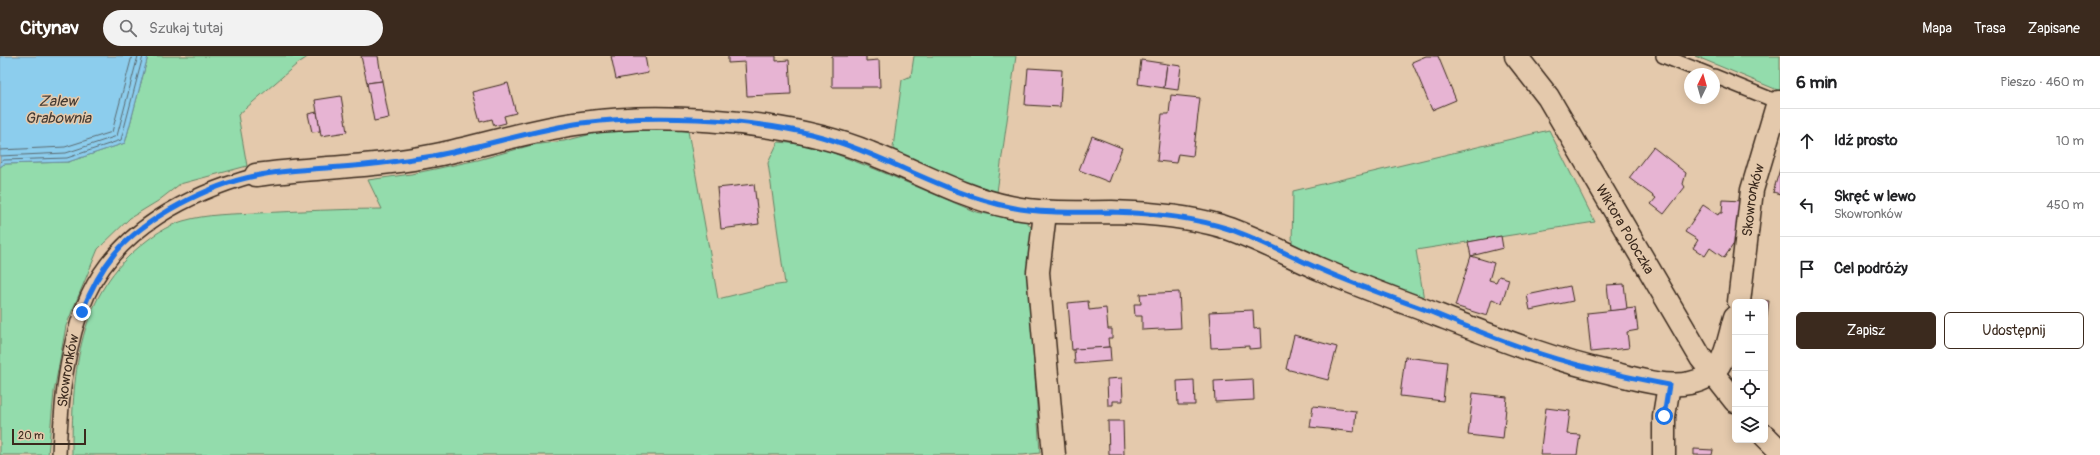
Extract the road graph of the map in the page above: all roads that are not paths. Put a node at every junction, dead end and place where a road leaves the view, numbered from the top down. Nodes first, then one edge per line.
1 (1516, 56) edge
2 (1663, 56) edge
3 (1693, 68) edge
4 (1720, 78) edge
5 (1779, 102) edge
6 (256, 176) joint
7 (1045, 212) junction
8 (1739, 299) edge
9 (1732, 327) edge
10 (1713, 374) junction
11 (1669, 385) junction
12 (1732, 397) edge
13 (1768, 439) edge
14 (1780, 451) edge
15 (59, 455) edge
16 (1054, 455) edge
17 (1664, 455) edge

1 - 10 street, Wiktora Poloczka
2 - 3 lane
4 - 5 lane
5 - 8 street, Skowronków
6 - 7 street, Skowronków
6 - 15 lane, Skowronków
7 - 11 street, Skowronków
7 - 16 street
9 - 10 street
10 - 11 street, Skowronków
10 - 12 street, Wiktora Poloczka
11 - 17 street
13 - 14 street

